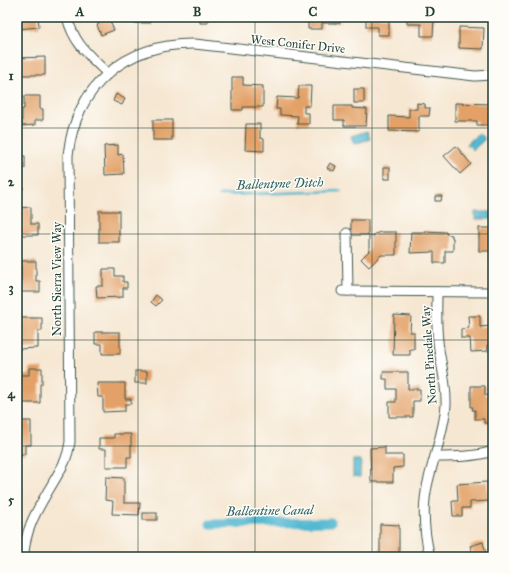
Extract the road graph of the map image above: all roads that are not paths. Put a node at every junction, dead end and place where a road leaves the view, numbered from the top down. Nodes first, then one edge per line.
1 (67, 17) edge
2 (108, 74) junction
3 (493, 75) edge
4 (347, 233) dead end
5 (437, 292) junction
6 (493, 292) edge
7 (493, 451) edge
8 (435, 457) junction
9 (24, 557) edge
10 (430, 557) edge

1 - 2 street
2 - 3 street, West Conifer Drive
2 - 9 street, North Sierra View Way
4 - 5 street
5 - 6 street
5 - 8 street, North Pinedale Way
7 - 8 street
8 - 10 street, North Pinedale Way

